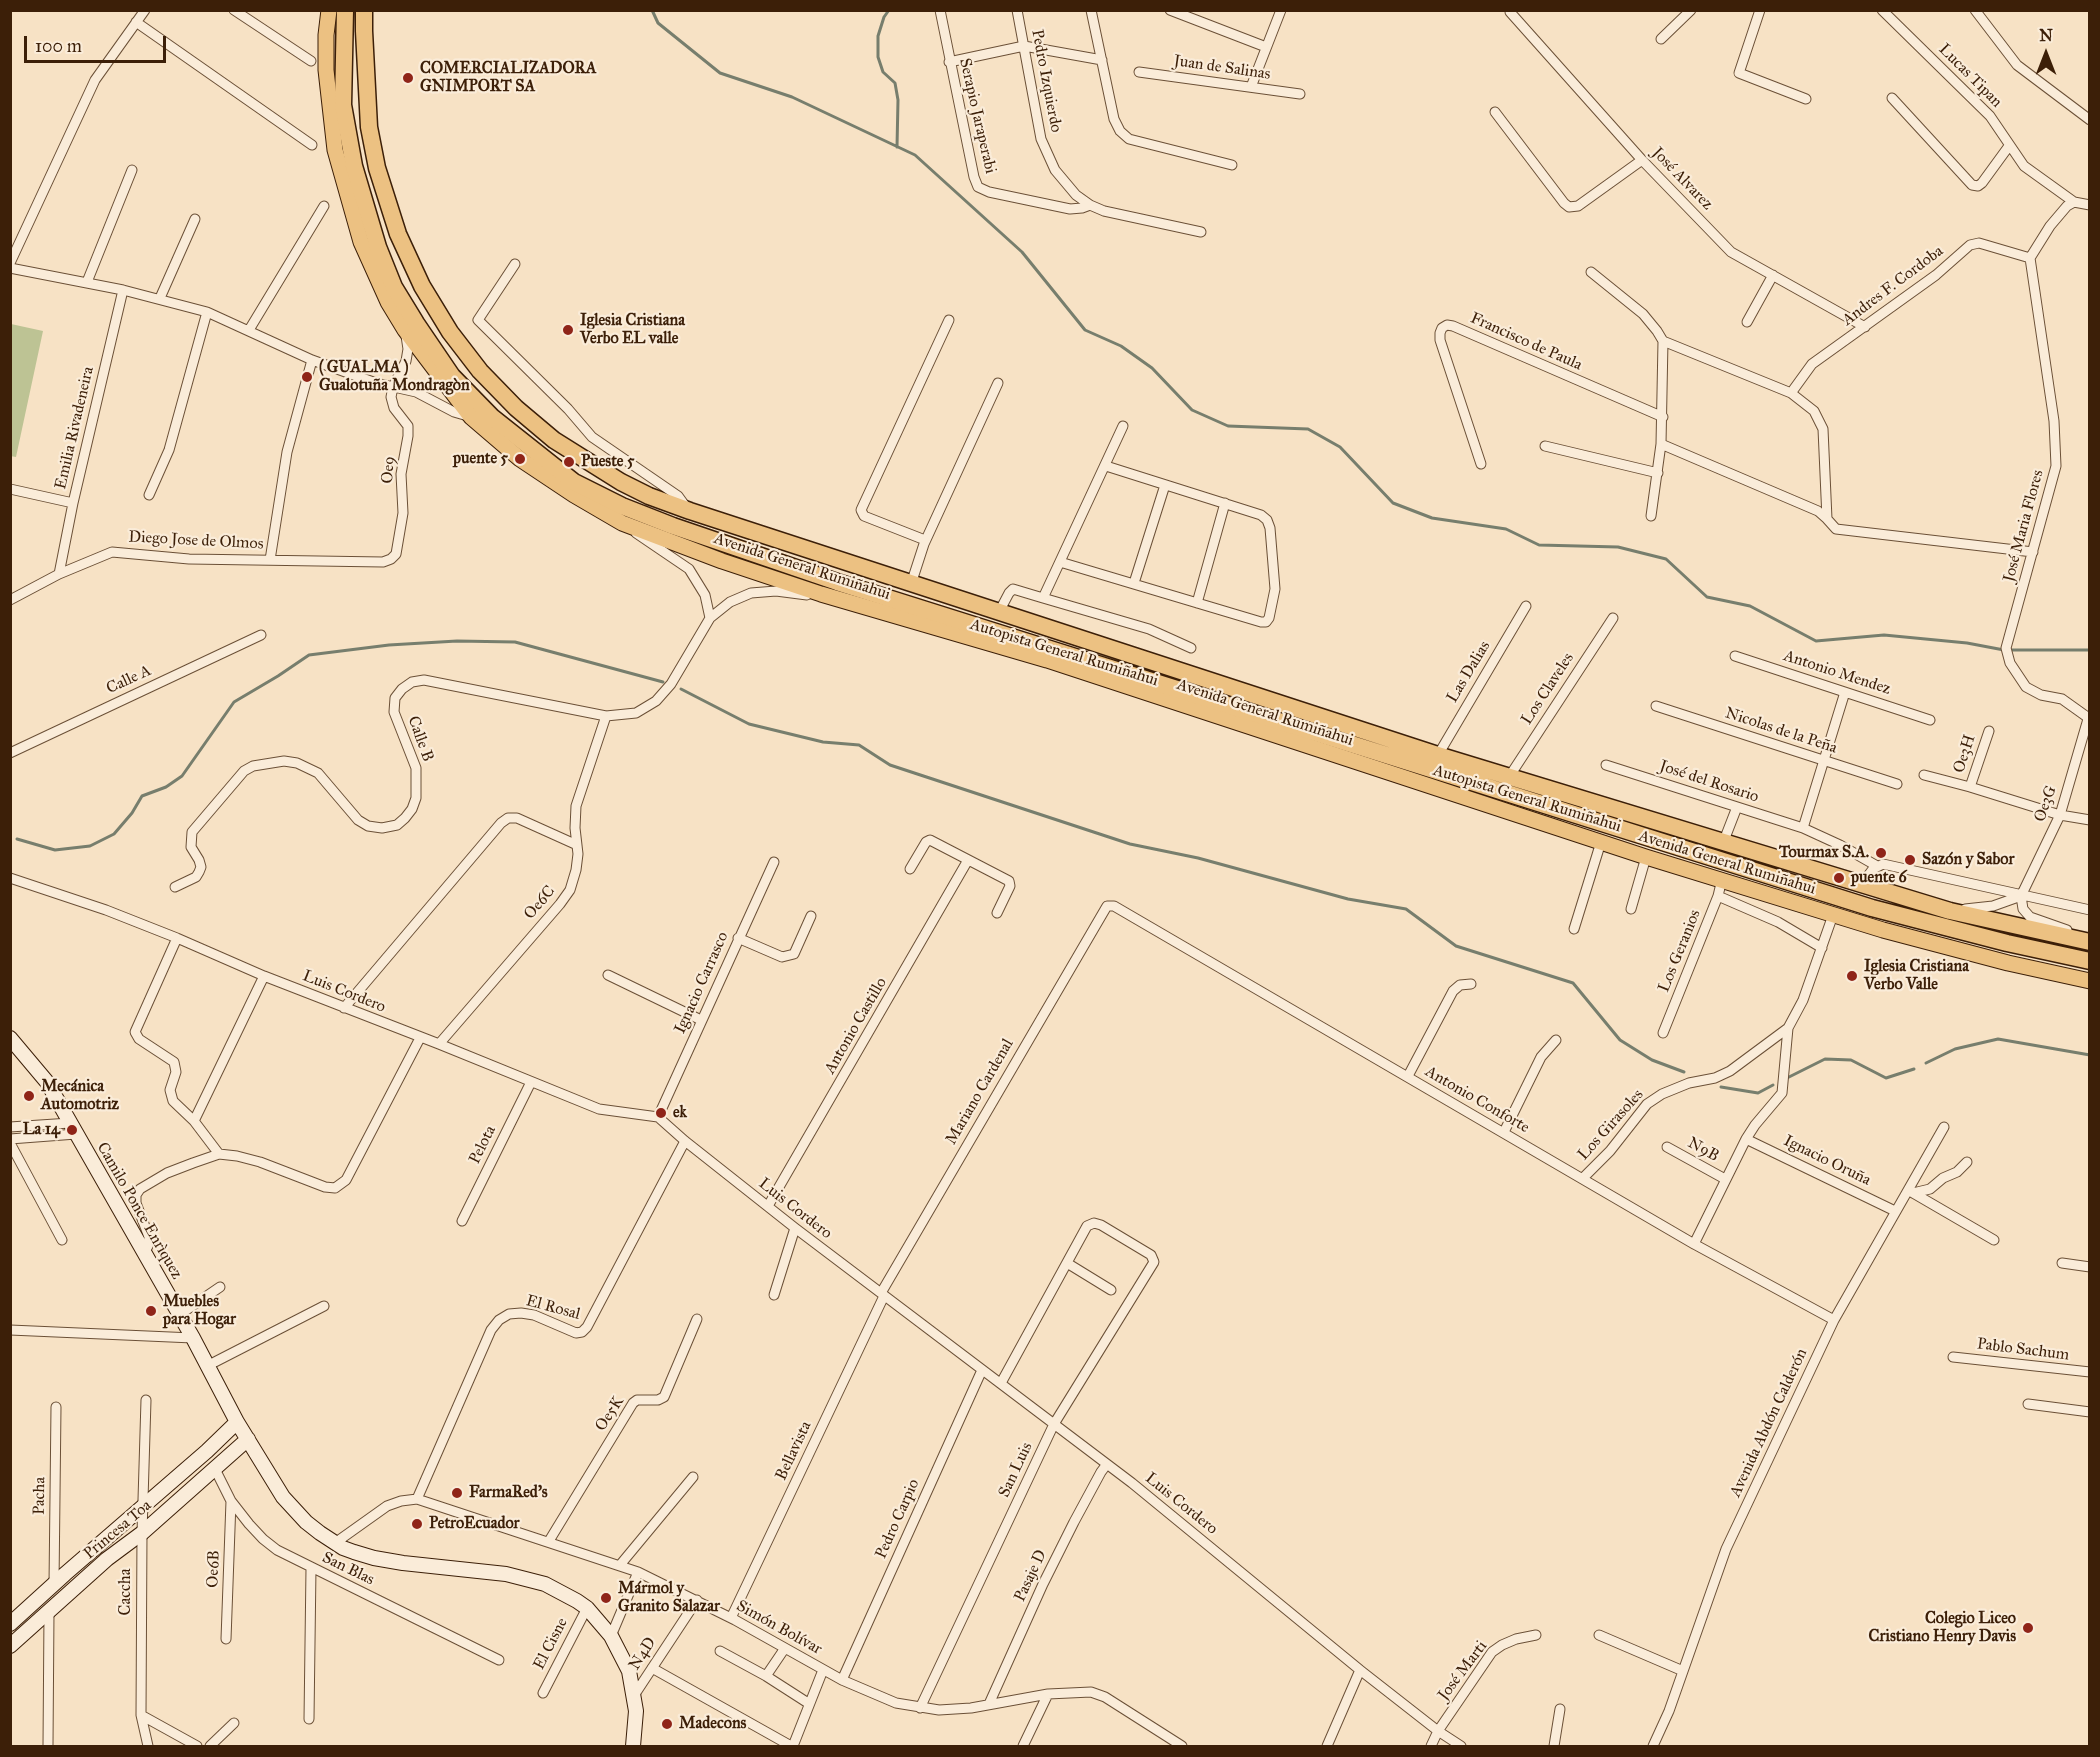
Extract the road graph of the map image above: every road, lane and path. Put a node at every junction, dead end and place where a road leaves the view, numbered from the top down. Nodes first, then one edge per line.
1 (145, 10) edge
2 (234, 10) edge
3 (329, 10) edge
4 (345, 10) edge
5 (364, 10) edge
6 (940, 10) edge
7 (1017, 10) edge
8 (1091, 10) edge
9 (1170, 10) edge
10 (1281, 10) edge
11 (1691, 10) edge
12 (1760, 10) edge
13 (1882, 10) edge
14 (1975, 10) edge
15 (1510, 12) edge
16 (136, 22) junction
17 (1661, 39) dead end
18 (1024, 46) junction
19 (1266, 47) junction
20 (1102, 60) junction
21 (311, 61) dead end
22 (950, 62) junction
23 (1139, 72) dead end
24 (1251, 87) junction
25 (1300, 94) dead end
26 (1892, 98) dead end
27 (1806, 99) dead end
28 (1495, 112) dead end
29 (2090, 120) edge
30 (312, 145) dead end
31 (2009, 146) junction
32 (1642, 160) junction
33 (1232, 165) dead end
34 (132, 170) dead end
35 (2074, 202) junction
36 (1090, 205) junction
37 (324, 206) dead end
38 (2090, 206) edge
39 (195, 219) dead end
40 (1201, 232) dead end
41 (2030, 258) junction
42 (10, 263) edge
43 (515, 264) dead end
44 (10, 268) edge
45 (1591, 272) dead end
46 (1773, 275) junction
47 (87, 282) junction
48 (123, 290) junction
49 (160, 298) junction
50 (207, 312) junction
51 (949, 320) dead end
52 (1747, 322) dead end
53 (1865, 327) junction
54 (249, 330) junction
55 (405, 330) junction
56 (1663, 342) junction
57 (312, 360) junction
58 (998, 383) dead end
59 (393, 387) junction
60 (1791, 393) junction
61 (471, 417) junction
62 (1663, 417) junction
63 (1122, 426) dead end
64 (1661, 444) junction
65 (1545, 446) dead end
66 (1481, 464) dead end
67 (1106, 466) junction
68 (1658, 473) junction
69 (1166, 485) junction
70 (10, 489) edge
71 (149, 495) dead end
72 (73, 503) junction
73 (1225, 504) junction
74 (690, 511) junction
75 (1650, 516) dead end
76 (1827, 519) junction
77 (621, 523) junction
78 (925, 540) junction
79 (2033, 552) junction
80 (391, 559) joint
81 (270, 560) junction
82 (1060, 562) junction
83 (59, 574) junction
84 (1134, 583) junction
85 (911, 584) junction
86 (821, 594) junction
87 (1044, 598) junction
88 (10, 600) edge
89 (1197, 603) junction
90 (1526, 606) dead end
91 (999, 612) junction
92 (710, 618) junction
93 (1613, 618) dead end
94 (261, 635) dead end
95 (1191, 648) dead end
96 (1735, 656) dead end
97 (1845, 692) junction
98 (1656, 706) dead end
99 (606, 716) junction
100 (2089, 719) edge
101 (1930, 720) dead end
102 (1989, 731) dead end
103 (10, 753) edge
104 (1438, 754) junction
105 (1824, 760) junction
106 (1606, 765) dead end
107 (1924, 775) dead end
108 (1509, 777) junction
109 (1897, 784) dead end
110 (1970, 787) junction
111 (1737, 807) junction
112 (2060, 815) junction
113 (2090, 820) edge
114 (1803, 828) junction
115 (1601, 842) junction
116 (1723, 843) junction
117 (577, 845) junction
118 (1646, 857) junction
119 (968, 860) junction
120 (774, 862) dead end
121 (1877, 866) junction
122 (910, 869) dead end
123 (10, 878) edge
124 (1722, 879) junction
125 (1861, 885) junction
126 (175, 888) dead end
127 (1718, 896) junction
128 (2021, 896) junction
129 (1107, 906) joint
130 (1631, 909) dead end
131 (2090, 910) edge
132 (1950, 911) junction
133 (997, 913) dead end
134 (1833, 915) junction
135 (811, 916) dead end
136 (1574, 929) dead end
137 (177, 938) junction
138 (738, 938) junction
139 (2090, 940) edge
140 (1822, 948) junction
141 (2090, 961) edge
142 (608, 975) dead end
143 (264, 976) junction
144 (2090, 981) edge
145 (1471, 984) dead end
146 (344, 1008) junction
147 (701, 1020) junction
148 (1788, 1028) junction
149 (1663, 1034) dead end
150 (10, 1038) edge
151 (420, 1038) junction
152 (1556, 1040) dead end
153 (439, 1044) junction
154 (1408, 1077) junction
155 (531, 1082) junction
156 (658, 1118) junction
157 (194, 1121) junction
158 (10, 1127) edge
159 (1944, 1127) dead end
160 (73, 1128) junction
161 (1504, 1132) junction
162 (1746, 1139) junction
163 (10, 1141) edge
164 (685, 1142) junction
165 (1667, 1147) dead end
166 (219, 1154) junction
167 (1967, 1162) dead end
168 (1583, 1178) junction
169 (1725, 1179) junction
170 (1910, 1191) junction
171 (768, 1206) junction
172 (1896, 1211) junction
173 (462, 1221) dead end
174 (795, 1228) junction
175 (62, 1240) dead end
176 (1994, 1240) dead end
177 (1694, 1244) junction
178 (144, 1254) junction
179 (1066, 1263) junction
180 (2062, 1263) dead end
181 (2090, 1267) edge
182 (220, 1287) dead end
183 (1111, 1290) dead end
184 (774, 1295) dead end
185 (882, 1295) junction
186 (324, 1306) dead end
187 (179, 1315) junction
188 (697, 1319) dead end
189 (1834, 1320) junction
190 (10, 1330) edge
191 (193, 1338) junction
192 (1953, 1357) dead end
193 (207, 1366) junction
194 (982, 1370) junction
195 (2090, 1372) edge
196 (1001, 1383) junction
197 (146, 1400) dead end
198 (2028, 1404) dead end
199 (56, 1407) dead end
200 (2090, 1412) edge
201 (237, 1422) junction
202 (1054, 1424) junction
203 (248, 1439) junction
204 (1107, 1464) junction
205 (215, 1469) junction
206 (693, 1477) dead end
207 (417, 1499) junction
208 (231, 1501) junction
209 (143, 1506) junction
210 (142, 1533) junction
211 (549, 1541) junction
212 (335, 1543) junction
213 (620, 1564) junction
214 (311, 1568) junction
215 (638, 1572) junction
216 (54, 1584) junction
217 (697, 1600) junction
218 (587, 1608) junction
219 (49, 1612) junction
220 (731, 1618) junction
221 (10, 1624) edge
222 (1536, 1635) dead end
223 (1599, 1635) dead end
224 (611, 1636) junction
225 (226, 1639) dead end
226 (10, 1646) edge
227 (785, 1648) junction
228 (720, 1651) dead end
229 (499, 1660) dead end
230 (652, 1668) junction
231 (823, 1670) junction
232 (1360, 1670) junction
233 (1683, 1671) junction
234 (766, 1676) junction
235 (842, 1680) junction
236 (543, 1693) dead end
237 (635, 1694) junction
238 (1048, 1694) junction
239 (808, 1703) junction
240 (989, 1704) junction
241 (920, 1708) junction
242 (1560, 1709) dead end
243 (141, 1715) junction
244 (309, 1719) dead end
245 (234, 1723) dead end
246 (1438, 1731) junction
247 (48, 1746) edge
248 (148, 1746) edge
249 (197, 1746) edge
250 (210, 1746) edge
251 (633, 1746) edge
252 (792, 1746) edge
253 (1023, 1746) edge
254 (1182, 1746) edge
255 (1327, 1746) edge
256 (1431, 1746) edge
257 (1461, 1746) edge
258 (1554, 1746) edge
259 (1653, 1746) edge

1 - 16 street
2 - 21 street
3 - 55 main road, Avenida General Rumiñahui
4 - 141 highway, Autopista General Rumiñahui
5 - 74 highway, Autopista General Rumiñahui
6 - 22 street, Serapio Jaraperabi
7 - 18 street, Pedro Izquierdo
8 - 20 street
9 - 19 street
10 - 19 street
11 - 17 street
12 - 27 street
13 - 31 street, Lucas Tipan
14 - 29 street
15 - 32 street, José Alvarez
16 - 30 street
16 - 42 street
18 - 20 street
18 - 22 street
18 - 36 street, Pedro Izquierdo
19 - 24 street
20 - 33 street
22 - 36 street, Serapio Jaraperabi
23 - 24 street, Juan de Salinas
24 - 25 street, Juan de Salinas
26 - 31 street
28 - 32 street
31 - 35 street, Lucas Tipan
32 - 46 street, José Alvarez
34 - 47 street
35 - 38 street, Lucas Tipan
35 - 41 street
36 - 40 street, Pedro Izquierdo
37 - 54 street
39 - 49 street
41 - 53 street, Andres F. Cordoba
41 - 79 street, José Maria Flores
43 - 74 street
44 - 47 street
45 - 56 street
46 - 52 street
46 - 53 street, José Alvarez
47 - 48 street
48 - 49 street
48 - 72 street, Emilia Rivadeneira
49 - 50 street
50 - 54 street
50 - 71 street
51 - 78 street
53 - 60 street, Andres F. Cordoba
54 - 57 street
55 - 59 street
55 - 61 main road, Avenida General Rumiñahui
56 - 60 street
56 - 62 street
57 - 59 street
57 - 81 street
58 - 78 street
59 - 61 street
59 - 80 street, Oe9
60 - 76 street
61 - 77 main road, Avenida General Rumiñahui
62 - 64 street
62 - 66 street, Francisco de Paula
63 - 67 street
64 - 68 street
64 - 76 street
65 - 68 street
67 - 69 street
67 - 82 street
68 - 75 street
69 - 73 street
69 - 84 street
70 - 72 street
72 - 83 street, Emilia Rivadeneira
73 - 89 street
73 - 89 street
74 - 85 highway, Autopista General Rumiñahui
76 - 79 street
77 - 86 main road, Avenida General Rumiñahui
77 - 92 street
78 - 85 street
79 - 100 street, José Maria Flores
80 - 81 street, Diego Jose de Olmos
81 - 83 street, Diego Jose de Olmos
82 - 84 street
82 - 87 street
83 - 88 street, Diego Jose de Olmos
84 - 89 street
85 - 91 highway, Autopista General Rumiñahui
86 - 92 street, Calle B
86 - 115 main road, Avenida General Rumiñahui
87 - 91 street
87 - 95 street
90 - 104 street, Las Dalias
91 - 104 highway, Autopista General Rumiñahui
92 - 99 street, Calle B
93 - 108 street, Los Claveles
94 - 103 street, Calle A
96 - 97 street, Antonio Mendez
97 - 101 street, Antonio Mendez
97 - 105 street
98 - 105 street, Nicolas de la Peña
99 - 117 street, Oe6C
99 - 126 street, Calle B
100 - 112 street, Oe3G
102 - 110 street, Oe3H
104 - 108 highway, Autopista General Rumiñahui
105 - 109 street, Nicolas de la Peña
105 - 114 street
106 - 111 street, José del Rosario
107 - 110 street
108 - 116 highway, Autopista General Rumiñahui
110 - 112 street
111 - 114 street, José del Rosario
111 - 116 street
112 - 113 street
112 - 128 street, Oe3G
114 - 121 street, José del Rosario
115 - 118 main road, Avenida General Rumiñahui
115 - 136 street
116 - 125 highway, Autopista General Rumiñahui
117 - 146 street
117 - 153 street, Oe6C
118 - 124 main road, Avenida General Rumiñahui
118 - 130 street
119 - 122 street
119 - 133 street
119 - 171 street, Antonio Castillo
120 - 138 street, Ignacio Carrasco
121 - 125 street
121 - 128 street
123 - 137 street, Luis Cordero
124 - 127 street, Los Geranios
124 - 134 main road, Avenida General Rumiñahui
125 - 132 highway, Autopista General Rumiñahui
127 - 140 street
127 - 149 street, Los Geranios
128 - 131 street
128 - 132 street
128 - 139 street
129 - 154 street, Antonio Conforte
129 - 185 street, Mariano Cardenal
132 - 139 highway, Autopista General Rumiñahui
134 - 140 street, Los Girasoles
134 - 144 main road, Avenida General Rumiñahui
135 - 138 street
137 - 143 street, Luis Cordero
137 - 157 street
138 - 147 street, Ignacio Carrasco
140 - 148 street, Los Girasoles
142 - 147 street
143 - 146 street, Luis Cordero
143 - 157 street
145 - 154 street
146 - 151 street, Luis Cordero
147 - 156 street, Ignacio Carrasco
148 - 162 street, Los Girasoles
148 - 168 street, Los Girasoles
150 - 160 main road, Camilo Ponce Enrìquez
151 - 153 street, Luis Cordero
151 - 166 street
152 - 161 street
153 - 155 street, Luis Cordero
154 - 161 street, Antonio Conforte
155 - 156 street, Luis Cordero
155 - 173 street, Pelota
156 - 164 street, Luis Cordero
157 - 166 street
158 - 160 street
159 - 170 street, Avenida Abdón Calderón
160 - 163 street
160 - 178 main road, Camilo Ponce Enrìquez
161 - 168 street, Antonio Conforte
162 - 169 street, Los Girasoles
162 - 172 street, Ignacio Oruña
163 - 175 street
164 - 171 street, Luis Cordero
164 - 207 street, El Rosal
165 - 169 street, N9B
166 - 178 street
167 - 170 street
168 - 177 street, Antonio Conforte
169 - 177 street, Los Girasoles
170 - 172 street, Avenida Abdón Calderón
170 - 176 street
171 - 174 street, Luis Cordero
172 - 189 street, Avenida Abdón Calderón
174 - 184 street
174 - 185 street, Luis Cordero
177 - 189 street, Antonio Conforte
178 - 187 main road, Camilo Ponce Enrìquez
179 - 183 street
179 - 196 street
179 - 202 street, San Luis
180 - 181 street
182 - 187 street
185 - 194 street, Luis Cordero
185 - 220 street, Bellavista
186 - 193 street
187 - 191 main road, Camilo Ponce Enrìquez
188 - 211 street, Oe5K
189 - 233 street, Avenida Abdón Calderón
190 - 191 street
191 - 193 main road, Camilo Ponce Enrìquez
192 - 195 street, Pablo Sachum
193 - 201 main road, Camilo Ponce Enrìquez
194 - 196 street, Luis Cordero
194 - 235 street, Pedro Carpio
196 - 202 street, Luis Cordero
197 - 209 street, Caccha
198 - 200 street
199 - 216 street, Pacha
201 - 203 main road, Camilo Ponce Enrìquez
201 - 209 main road, Princesa Toa
202 - 204 street, Luis Cordero
202 - 241 street, San Luis
203 - 205 main road, Princesa Toa
203 - 212 main road, Camilo Ponce Enrìquez
204 - 232 street, Luis Cordero
204 - 240 street, Pasaje D
205 - 208 street, San Blas
205 - 210 main road, Princesa Toa
206 - 213 street
207 - 211 street, Simón Bolívar
207 - 212 street
208 - 214 street, San Blas
208 - 225 street, Oe6B
209 - 210 street, Caccha
209 - 216 main road, Princesa Toa
210 - 219 main road, Princesa Toa
210 - 243 street, Caccha
211 - 213 street, Simón Bolívar
212 - 218 main road, Camilo Ponce Enrìquez
213 - 215 street, Simón Bolívar
214 - 229 street, San Blas
214 - 244 street
215 - 217 street, Simón Bolívar
215 - 224 street
216 - 221 main road, Princesa Toa
217 - 220 street, Simón Bolívar
217 - 230 street, N4D
218 - 224 main road, Camilo Ponce Enrìquez
218 - 236 street, El Cisne
219 - 226 main road, Princesa Toa
219 - 247 street
220 - 227 street, Simón Bolívar
222 - 246 street, José Marti
223 - 233 street
224 - 237 main road, Camilo Ponce Enrìquez
227 - 231 street, Simón Bolívar
227 - 234 street
228 - 234 street
230 - 237 street, N4D
230 - 252 street
231 - 235 street, Simón Bolívar
231 - 239 street
232 - 246 street, Luis Cordero
232 - 255 street
233 - 259 street, Avenida Abdón Calderón
234 - 239 street
235 - 241 street, Simón Bolívar
237 - 251 main road, Camilo Ponce Enrìquez
238 - 240 street, Simón Bolívar
238 - 253 street
238 - 254 street, Simón Bolívar
239 - 252 street
240 - 241 street, Simón Bolívar
242 - 258 street
243 - 248 street, Caccha
243 - 249 street
245 - 250 street
246 - 256 street, José Marti
246 - 257 street, Luis Cordero

